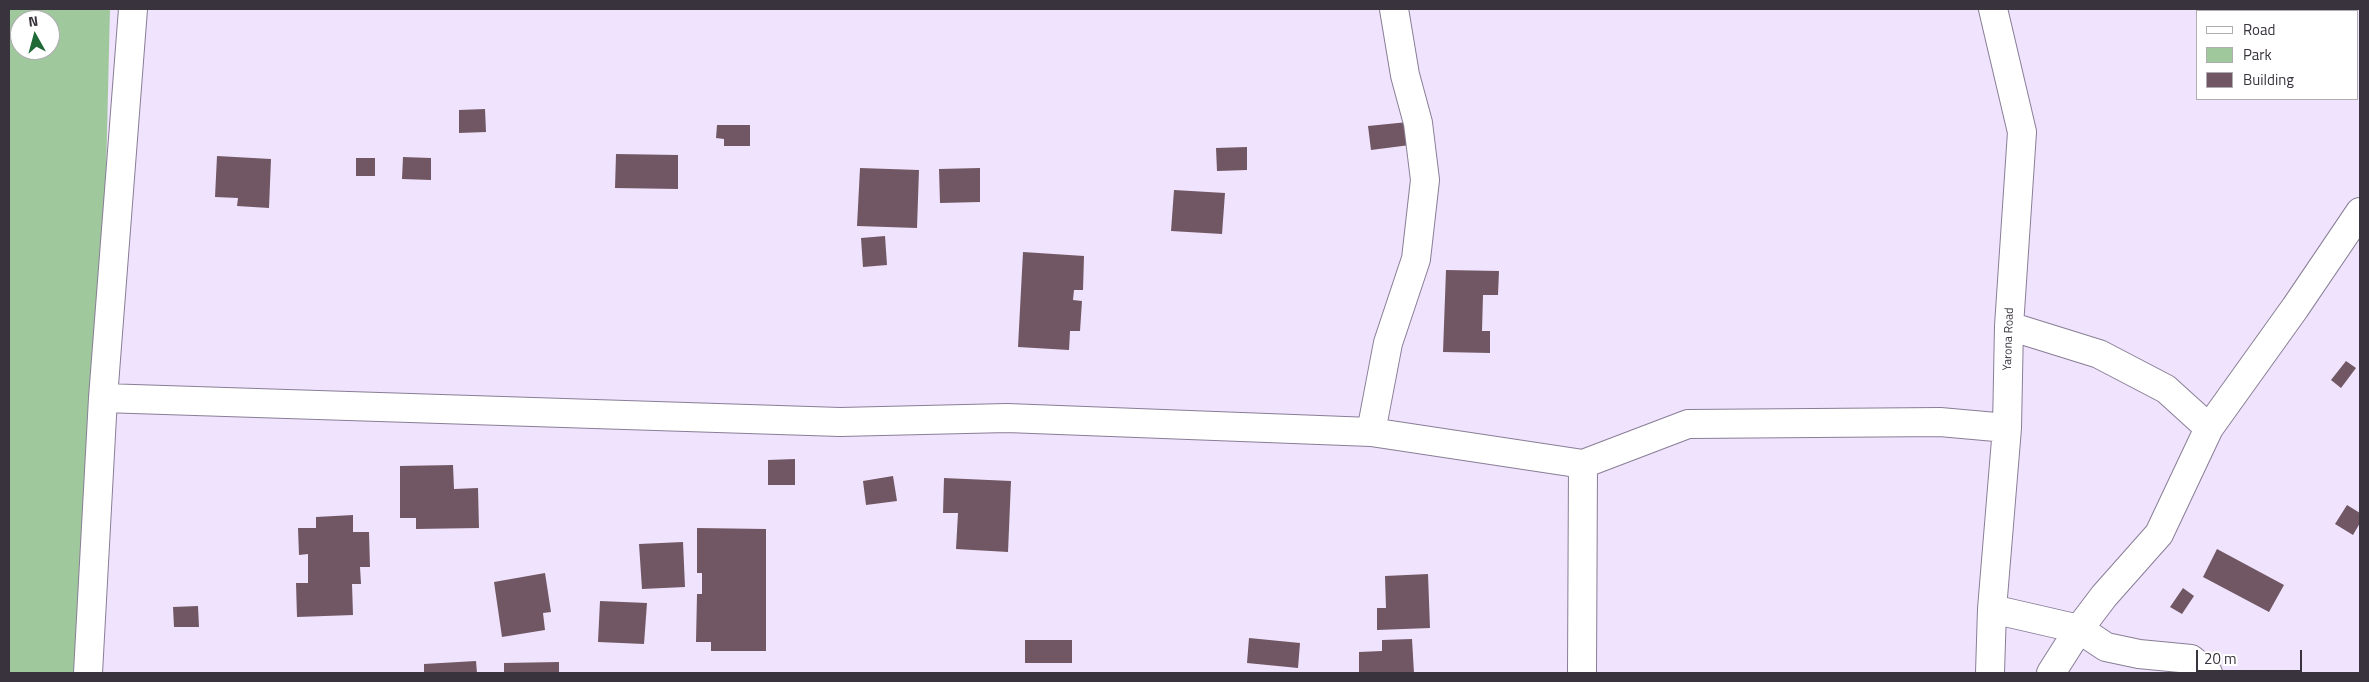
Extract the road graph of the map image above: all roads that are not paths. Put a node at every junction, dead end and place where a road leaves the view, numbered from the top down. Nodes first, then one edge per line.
1 (133, 9) edge
2 (1394, 9) edge
3 (1992, 9) edge
4 (2360, 212) edge
5 (2010, 326) junction
6 (103, 398) junction
7 (2006, 428) junction
8 (2209, 428) junction
9 (1371, 432) junction
10 (1583, 464) junction
11 (1992, 608) junction
12 (2079, 629) junction
13 (88, 673) edge
14 (1582, 673) edge
15 (1990, 673) edge
16 (2051, 673) edge
17 (2208, 673) edge

1 - 6 street
2 - 9 street
3 - 5 street, Yarona Road
4 - 8 street
5 - 7 street, Yarona Road
5 - 8 street
6 - 9 street
6 - 13 street
7 - 10 street
7 - 11 street, Yarona Road
8 - 12 street
9 - 10 street
10 - 14 street
11 - 12 street
11 - 15 street, Yarona Road
12 - 16 street
12 - 17 street

